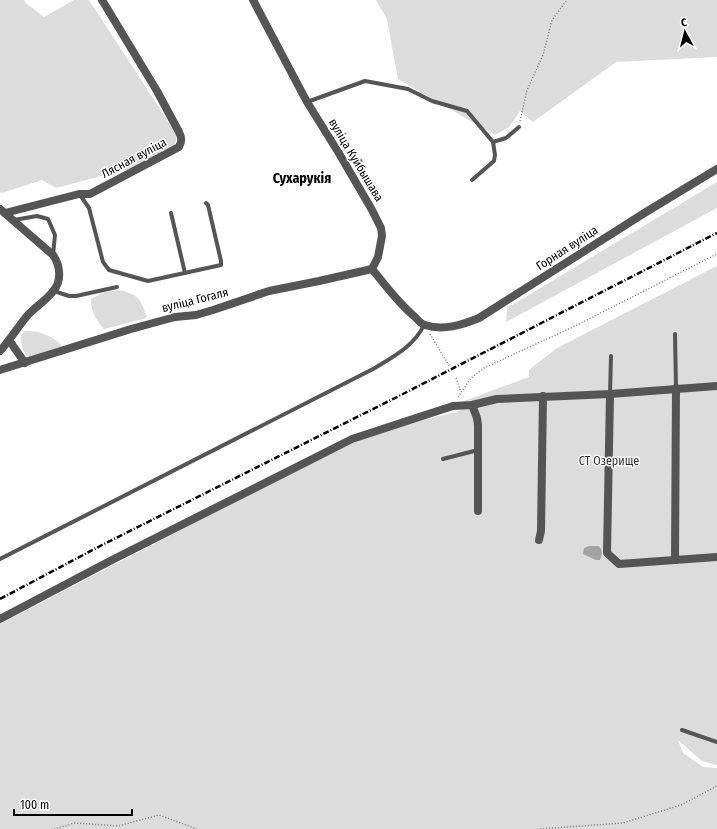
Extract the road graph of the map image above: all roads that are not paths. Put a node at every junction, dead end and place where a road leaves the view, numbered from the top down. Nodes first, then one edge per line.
1 (102, 0) edge
2 (253, 0) edge
3 (307, 102) junction
4 (519, 127) road end
5 (493, 142) junction
6 (717, 169) edge
7 (472, 180) dead end
8 (79, 194) junction
9 (206, 203) dead end
10 (3, 211) edge
11 (171, 213) dead end
12 (14, 220) junction
13 (53, 255) junction
14 (372, 269) junction
15 (185, 273) junction
16 (117, 287) dead end
17 (54, 290) junction
18 (424, 325) junction
19 (676, 334) dead end
20 (9, 340) junction
21 (0, 351) edge
22 (612, 356) dead end
23 (25, 362) junction
24 (0, 370) edge
25 (717, 386) edge
26 (676, 388) junction
27 (610, 394) junction
28 (543, 396) junction
29 (469, 405) junction
30 (478, 450) junction
31 (443, 459) dead end
32 (478, 511) dead end
33 (539, 540) dead end
34 (717, 557) edge
35 (0, 559) edge
36 (675, 560) junction
37 (0, 619) edge
38 (682, 730) dead end
39 (717, 742) edge

1 - 8 street, Лясная вуліца
2 - 3 street, вуліца Куйбышава
3 - 5 lane
3 - 14 street, вуліца Куйбышава
4 - 5 lane
5 - 7 lane
6 - 18 street, Горная вуліца
8 - 10 street, Лясная вуліца
8 - 15 lane
9 - 15 lane
10 - 12 street
11 - 15 lane
12 - 13 street
12 - 13 lane
13 - 17 street
14 - 18 street
14 - 23 street, вуліца Гогаля
16 - 17 lane
17 - 20 street
18 - 35 lane
19 - 26 lane
20 - 21 street
20 - 23 street
22 - 27 lane
23 - 24 street, вуліца Гогаля
25 - 26 street
26 - 27 street
26 - 36 street
27 - 28 street
27 - 36 street
28 - 29 street
28 - 33 street
29 - 30 street
29 - 37 street
30 - 31 lane
30 - 32 street
34 - 36 street
38 - 39 lane

